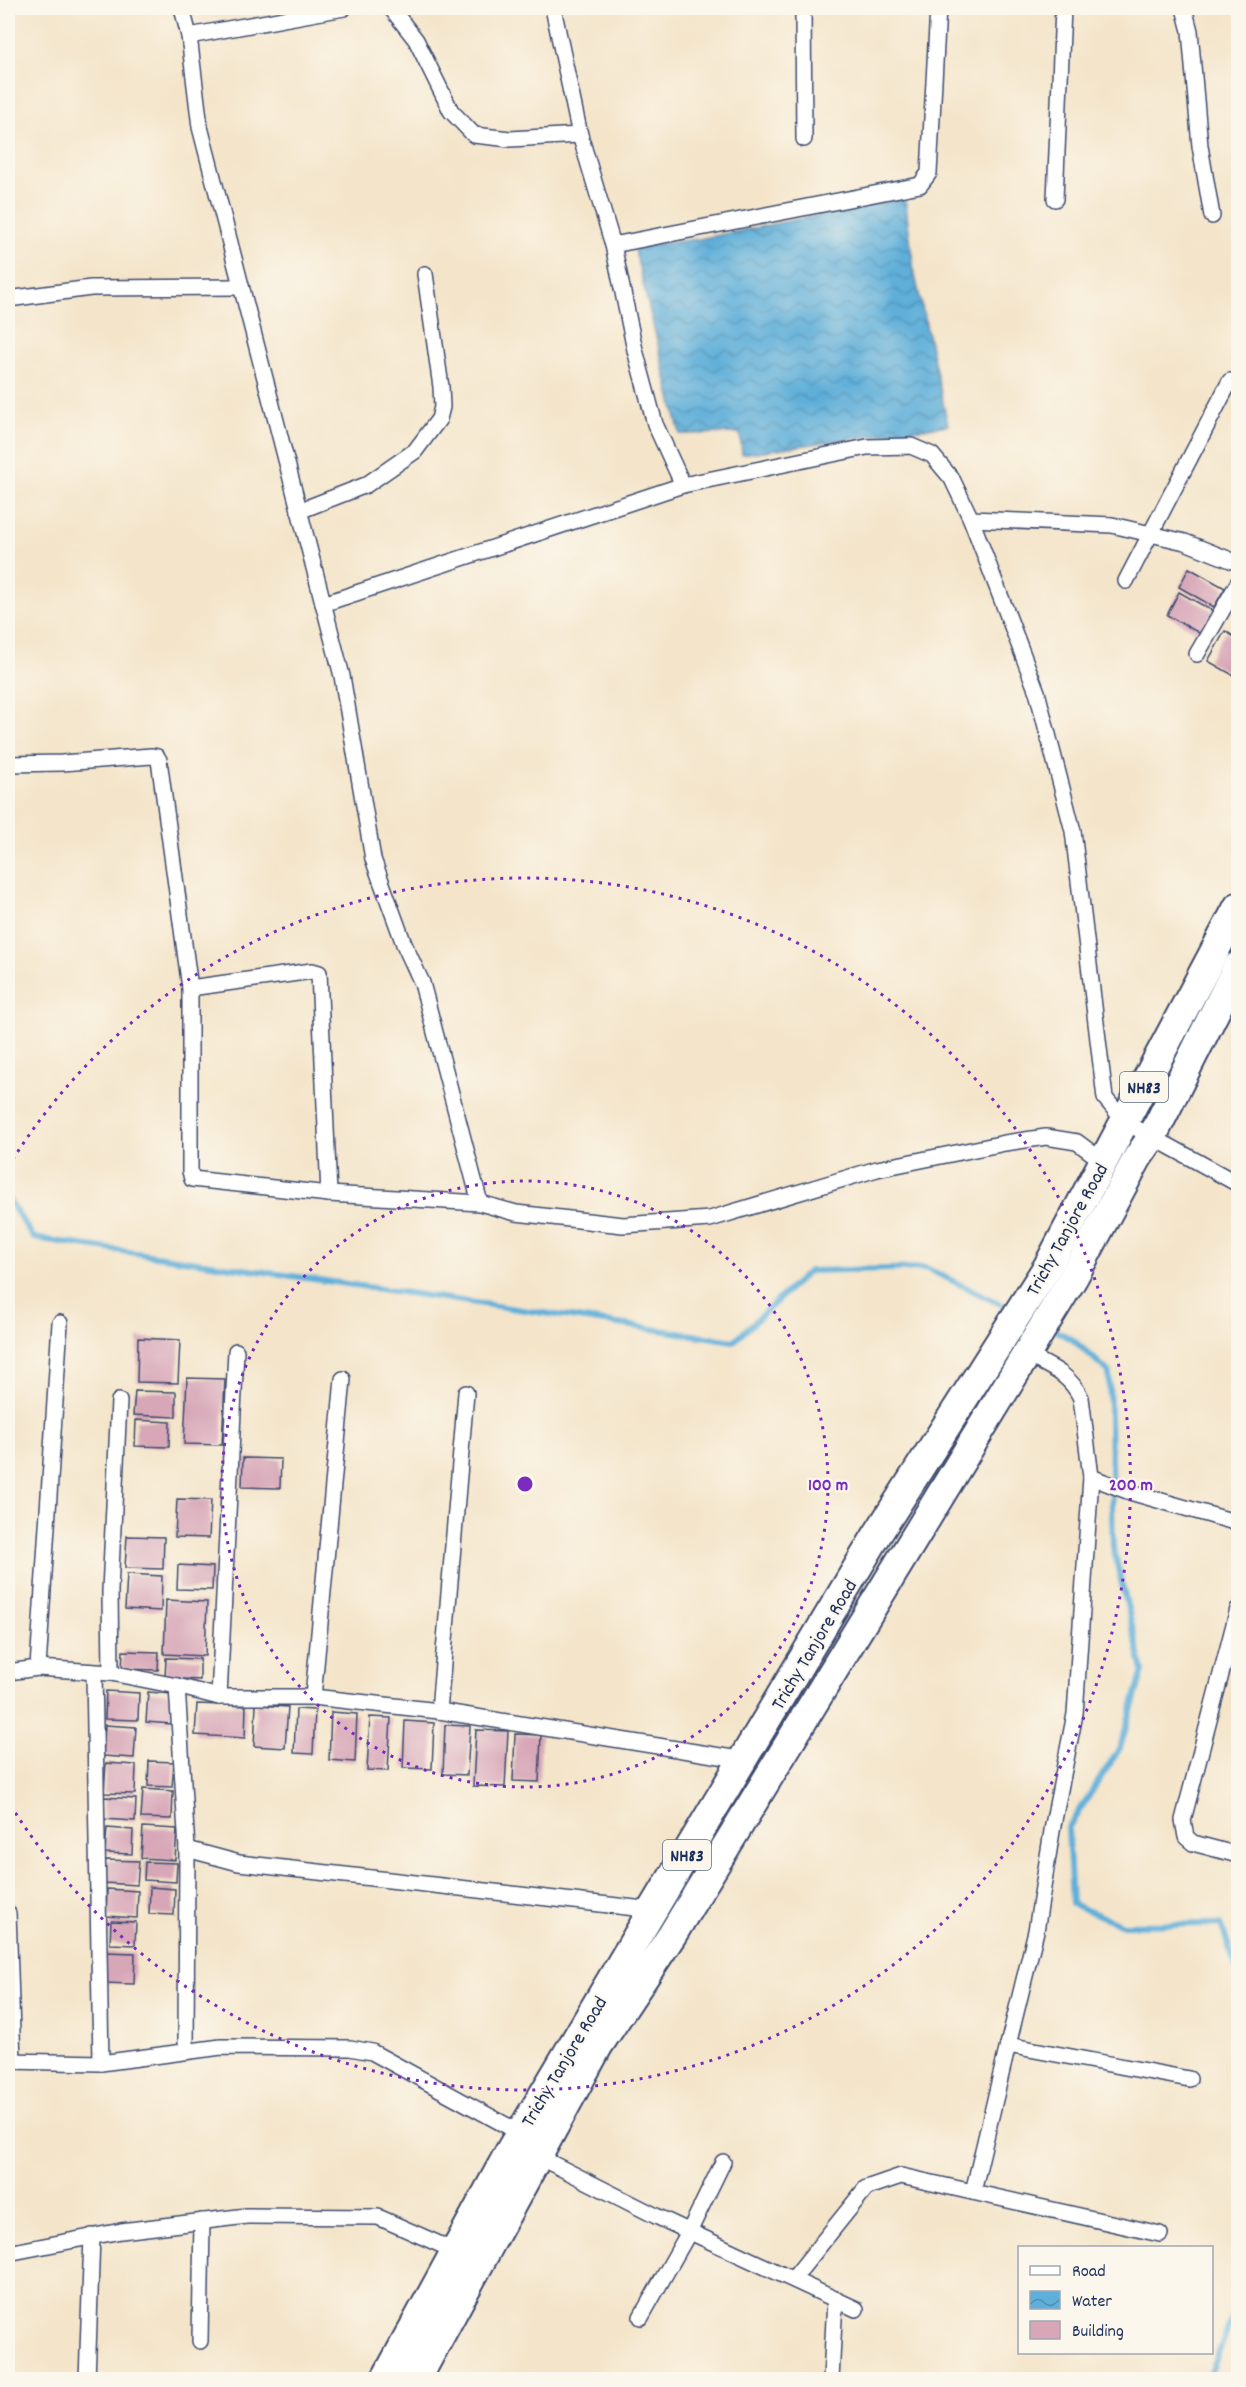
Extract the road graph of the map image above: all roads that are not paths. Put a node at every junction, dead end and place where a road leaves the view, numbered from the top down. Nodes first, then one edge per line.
1 (182, 8) edge
2 (344, 8) edge
3 (391, 8) edge
4 (553, 8) edge
5 (803, 8) edge
6 (938, 8) edge
7 (1063, 8) edge
8 (1184, 8) edge
9 (189, 36) junction
10 (580, 135) junction
11 (804, 139) dead end
12 (1055, 200) dead end
13 (1212, 216) dead end
14 (613, 245) junction
15 (425, 274) dead end
16 (241, 287) junction
17 (8, 299) edge
18 (1230, 381) dead end
19 (683, 485) junction
20 (299, 511) junction
21 (971, 519) junction
22 (1150, 533) junction
23 (1239, 563) edge
24 (1126, 581) dead end
25 (1239, 583) edge
26 (323, 604) junction
27 (1197, 654) dead end
28 (8, 764) edge
29 (1239, 908) edge
30 (1238, 968) edge
31 (190, 988) junction
32 (1125, 1122) junction
33 (1152, 1137) junction
34 (1104, 1162) junction
35 (1239, 1184) edge
36 (328, 1194) junction
37 (480, 1203) junction
38 (60, 1323) dead end
39 (236, 1351) dead end
40 (1029, 1352) junction
41 (343, 1379) dead end
42 (466, 1393) dead end
43 (119, 1401) dead end
44 (1096, 1479) junction
45 (1239, 1523) edge
46 (1239, 1609) edge
47 (38, 1668) junction
48 (8, 1672) edge
49 (94, 1672) junction
50 (111, 1674) junction
51 (177, 1686) junction
52 (219, 1697) junction
53 (313, 1697) junction
54 (439, 1711) junction
55 (745, 1760) junction
56 (187, 1849) junction
57 (1239, 1855) edge
58 (653, 1910) junction
59 (8, 1913) edge
60 (1008, 2045) junction
61 (186, 2050) junction
62 (10, 2061) edge
63 (101, 2063) junction
64 (1189, 2079) dead end
65 (520, 2133) junction
66 (539, 2157) junction
67 (723, 2162) dead end
68 (973, 2192) junction
69 (202, 2221) junction
70 (689, 2232) junction
71 (1160, 2234) dead end
72 (92, 2236) junction
73 (455, 2251) junction
74 (8, 2253) edge
75 (793, 2279) junction
76 (835, 2299) junction
77 (856, 2309) dead end
78 (641, 2317) dead end
79 (200, 2341) dead end
80 (87, 2379) edge
81 (385, 2379) edge
82 (416, 2379) edge
83 (831, 2379) edge

1 - 9 street
2 - 9 street
3 - 10 street
4 - 10 street
5 - 11 street
6 - 14 street
7 - 12 street
8 - 13 street
9 - 16 street
10 - 14 street
14 - 19 street
15 - 20 street
16 - 17 street
16 - 20 street
18 - 22 street
19 - 21 street
19 - 26 street
20 - 26 street
21 - 22 street
21 - 32 street
22 - 23 street
22 - 24 street
25 - 27 street
26 - 37 street
28 - 31 street
29 - 32 highway, Trichy Tanjore Road / NH83
30 - 33 highway, Trichy Tanjore Road / NH83
31 - 36 street
31 - 36 street
32 - 33 street
32 - 34 highway, Trichy Tanjore Road / NH83
33 - 35 street
33 - 40 highway, Trichy Tanjore Road / NH83
34 - 37 street
34 - 55 highway, Trichy Tanjore Road / NH83
36 - 37 street
38 - 47 street
39 - 52 street
40 - 44 street
40 - 66 highway, Trichy Tanjore Road / NH83
41 - 53 street
42 - 54 street
43 - 50 street
44 - 45 street
44 - 60 street
46 - 57 street
47 - 48 street
47 - 49 street
49 - 50 street
49 - 63 street
50 - 51 street
51 - 52 street
51 - 56 street
52 - 53 street
53 - 54 street
54 - 55 street
55 - 58 highway, Trichy Tanjore Road / NH83
56 - 58 street
56 - 61 street
58 - 65 highway, Trichy Tanjore Road / NH83
59 - 62 street
60 - 64 street
60 - 68 street
61 - 63 street
61 - 65 street
62 - 63 street
65 - 73 highway, Trichy Tanjore Road / NH83
66 - 70 street
66 - 82 highway, Trichy Tanjore Road / NH83
67 - 70 street
68 - 71 street
68 - 75 street
69 - 72 street
69 - 73 street
69 - 79 street
70 - 75 street
70 - 78 street
72 - 74 street
72 - 80 street
73 - 81 highway, Trichy Tanjore Road / NH83
75 - 76 street
76 - 77 street
76 - 83 street

